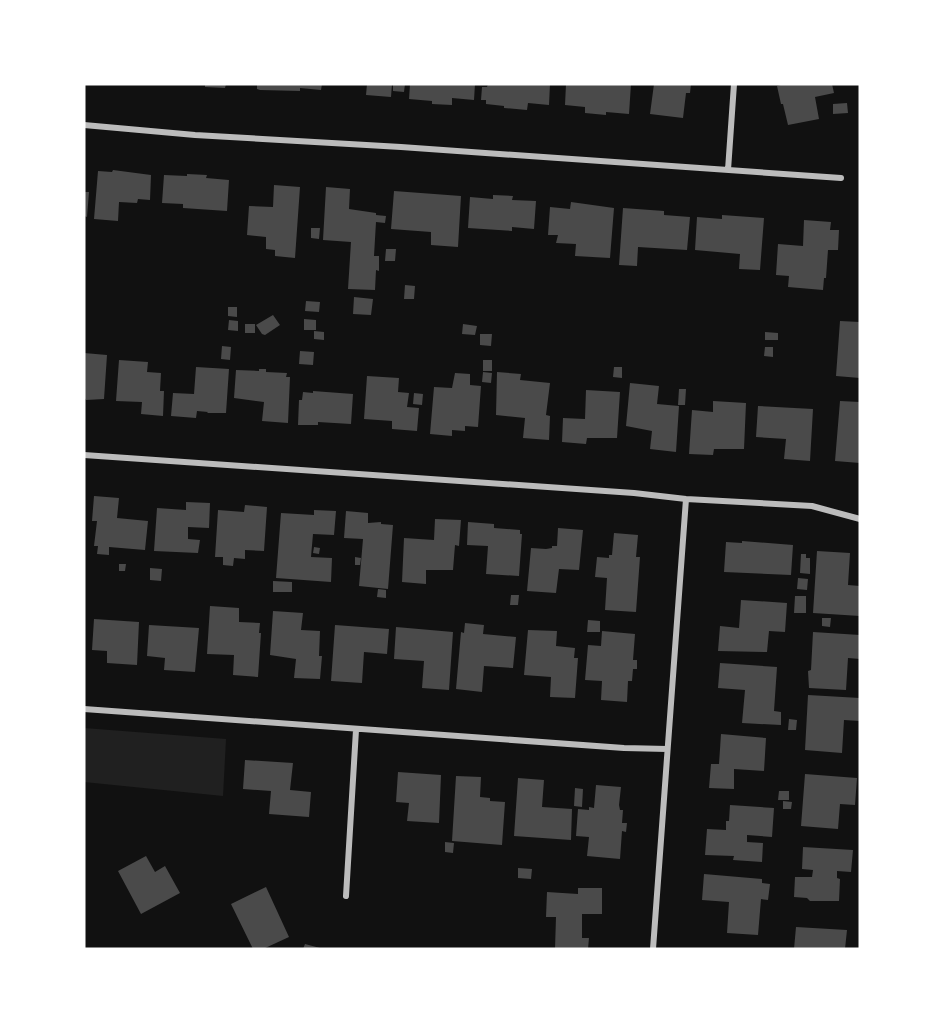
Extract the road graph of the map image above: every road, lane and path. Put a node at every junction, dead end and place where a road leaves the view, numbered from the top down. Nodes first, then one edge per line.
1 (734, 84) edge
2 (84, 125) edge
3 (728, 170) junction
4 (841, 178) dead end
5 (84, 455) edge
6 (686, 499) junction
7 (860, 519) edge
8 (84, 710) edge
9 (356, 730) junction
10 (667, 750) junction
11 (346, 896) dead end
12 (653, 949) edge

1 - 3 street
2 - 3 street
3 - 4 street
5 - 6 street
6 - 7 street
6 - 10 street
8 - 9 street
9 - 10 street
9 - 11 street
10 - 12 street

